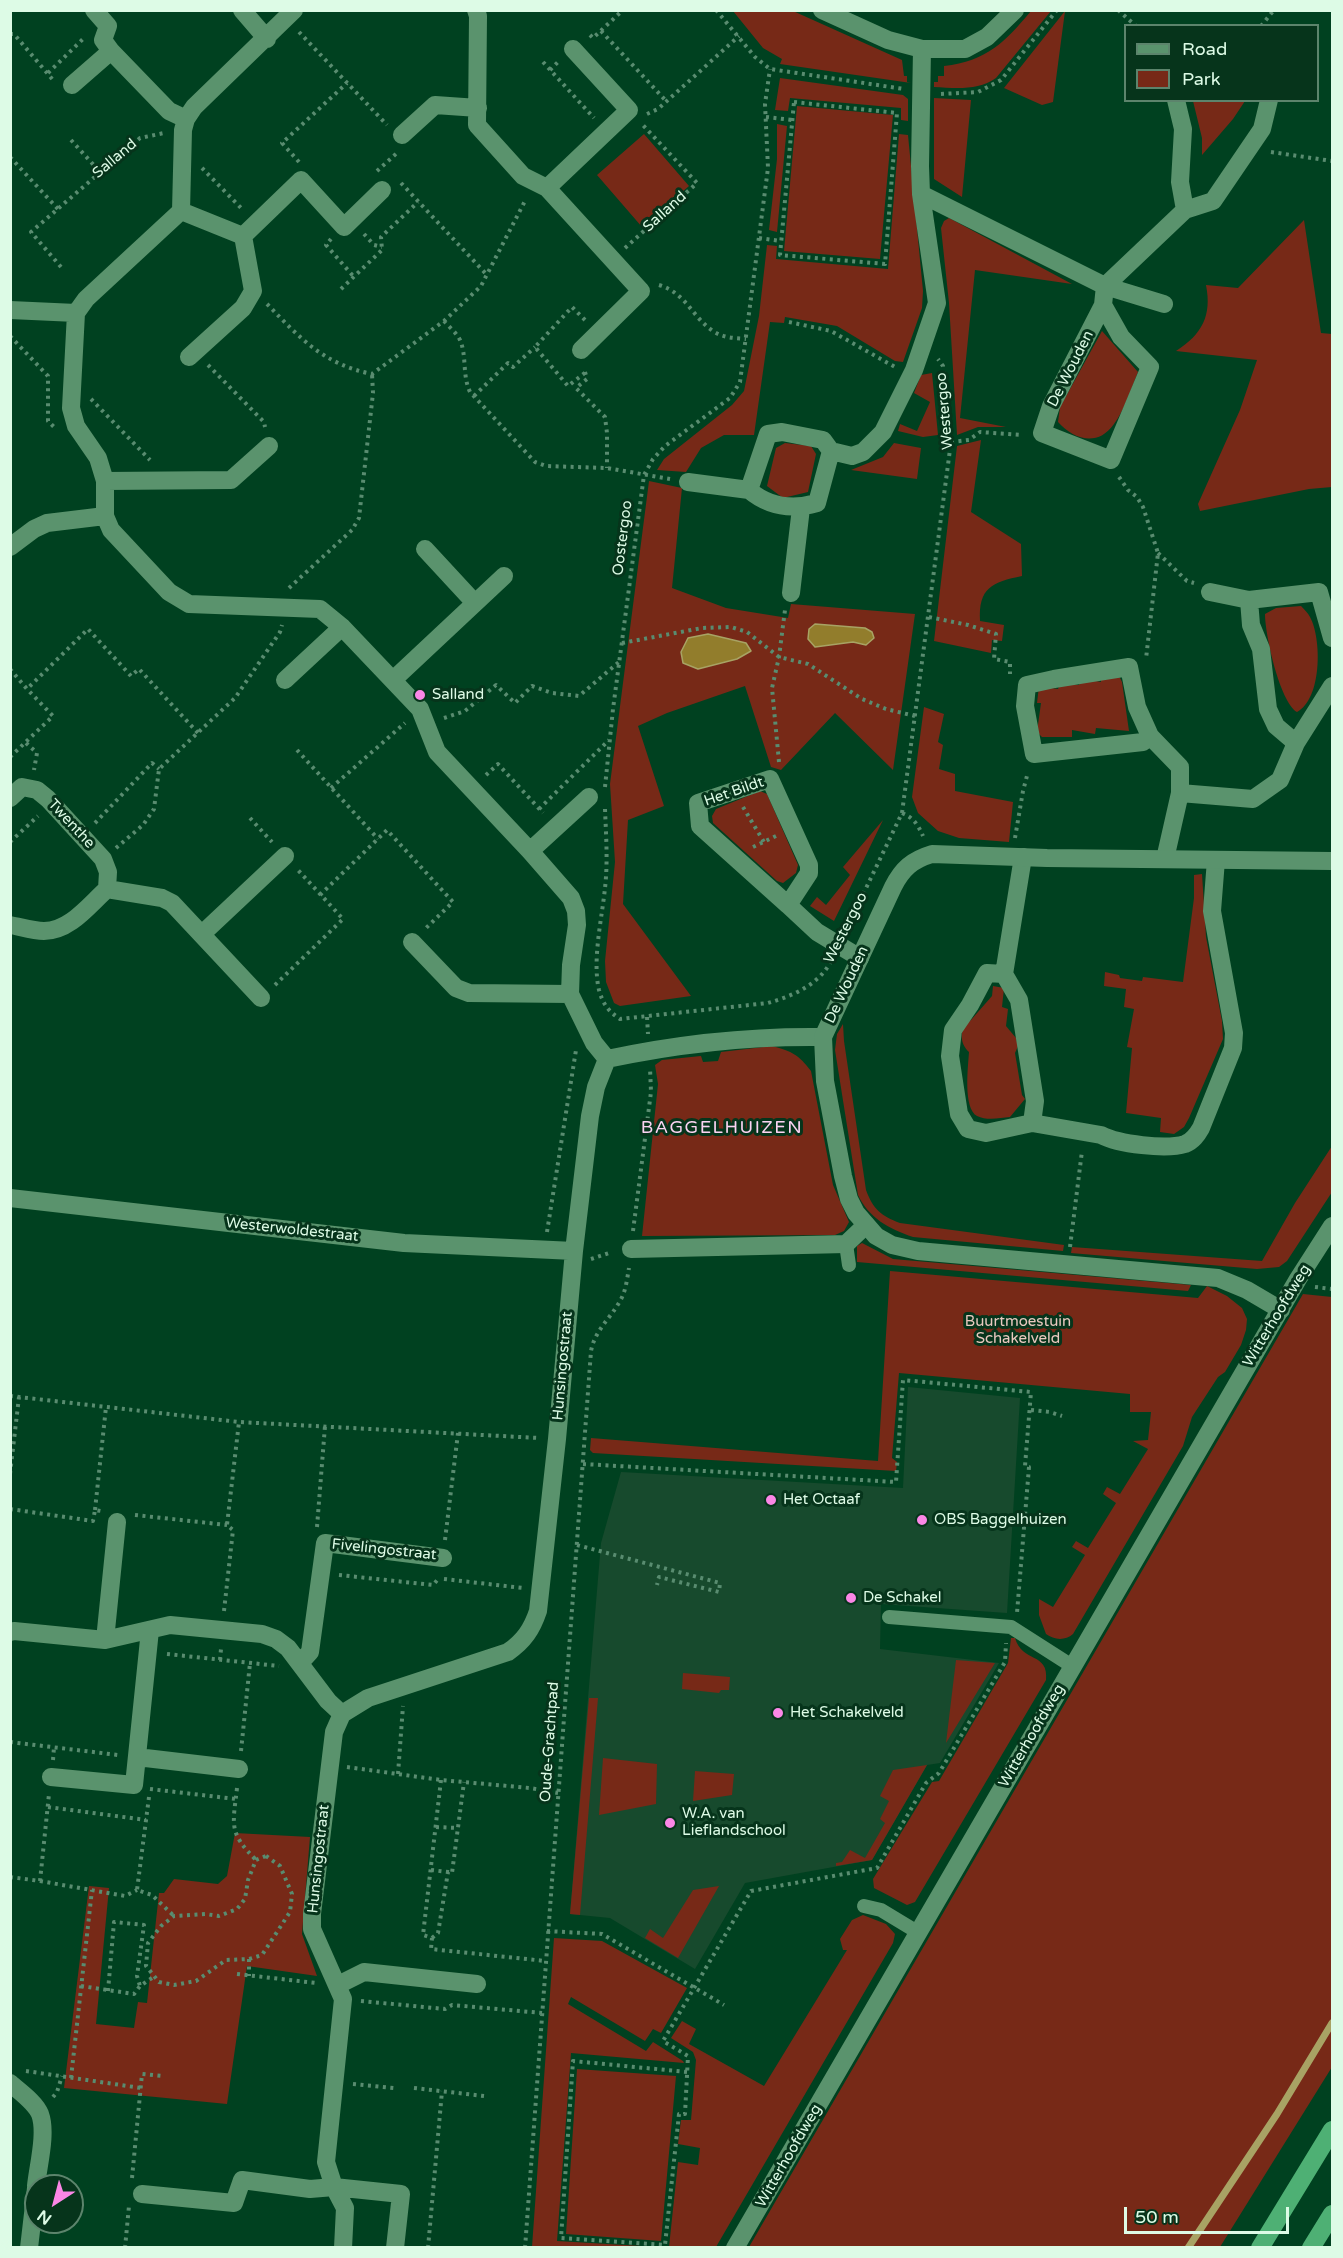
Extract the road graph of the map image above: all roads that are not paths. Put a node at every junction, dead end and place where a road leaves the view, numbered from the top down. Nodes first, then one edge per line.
1 (94, 10) edge
2 (242, 10) edge
3 (476, 10) edge
4 (822, 10) edge
5 (1015, 10) edge
6 (290, 15) edge
7 (267, 39) junction
8 (573, 49) dead end
9 (922, 49) junction
10 (111, 51) junction
11 (65, 86) road end
12 (1176, 102) edge
13 (1269, 102) edge
14 (478, 108) junction
15 (184, 124) junction
16 (402, 135) road end
17 (390, 185) road end
18 (541, 185) junction
19 (921, 194) junction
20 (1185, 210) junction
21 (181, 211) junction
22 (249, 230) junction
23 (1105, 286) junction
24 (1164, 304) dead end
25 (1103, 305) junction
26 (10, 310) edge
27 (76, 313) junction
28 (581, 350) road end
29 (192, 355) road end
30 (269, 446) road end
31 (831, 452) junction
32 (105, 481) junction
33 (688, 482) road end
34 (749, 490) junction
35 (801, 508) junction
36 (105, 516) junction
37 (10, 547) edge
38 (425, 549) dead end
39 (504, 576) dead end
40 (1210, 592) road end
41 (790, 593) road end
42 (1249, 600) junction
43 (474, 602) junction
44 (342, 627) junction
45 (1332, 638) edge
46 (285, 680) dead end
47 (393, 680) junction
48 (1332, 686) edge
49 (1150, 736) junction
50 (1296, 743) junction
51 (1180, 793) junction
52 (10, 798) edge
53 (599, 799) road end
54 (530, 851) junction
55 (285, 856) road end
56 (1018, 857) junction
57 (1165, 860) junction
58 (1216, 860) junction
59 (1332, 861) edge
60 (107, 889) junction
61 (788, 905) junction
62 (10, 925) edge
63 (202, 934) junction
64 (412, 942) road end
65 (860, 958) junction
66 (1004, 974) junction
67 (570, 994) junction
68 (261, 998) road end
69 (823, 1037) junction
70 (607, 1059) junction
71 (1032, 1123) junction
72 (10, 1198) edge
73 (866, 1225) junction
74 (1332, 1227) edge
75 (846, 1244) junction
76 (631, 1249) road end
77 (574, 1251) junction
78 (849, 1265) dead end
79 (1281, 1310) junction
80 (117, 1522) dead end
81 (443, 1558) road end
82 (889, 1617) dead end
83 (150, 1630) junction
84 (10, 1632) edge
85 (105, 1640) junction
86 (300, 1662) junction
87 (1072, 1666) junction
88 (342, 1713) junction
89 (145, 1758) junction
90 (239, 1769) dead end
91 (51, 1777) road end
92 (864, 1906) dead end
93 (919, 1933) junction
94 (477, 1984) dead end
95 (340, 1992) junction
96 (16, 2076) edge
97 (1332, 2130) edge
98 (38, 2174) edge
99 (334, 2187) junction
100 (134, 2192) road end
101 (1332, 2214) edge
102 (343, 2247) edge
103 (396, 2247) edge
104 (735, 2247) edge
105 (1260, 2247) edge
106 (1311, 2247) edge

1 - 10 street
2 - 7 street
3 - 14 street
4 - 9 street
5 - 9 street
6 - 7 street
7 - 15 street
8 - 18 street
9 - 19 street
10 - 11 street
10 - 15 street
12 - 20 street
13 - 20 street
14 - 16 street
14 - 18 street
15 - 21 street
17 - 22 street
18 - 28 street
19 - 23 street
19 - 31 street
20 - 23 street
21 - 22 street
21 - 27 street
22 - 29 street
23 - 24 street
23 - 25 street, De Wouden
25 - 25 street, De Wouden
26 - 27 street
27 - 32 street
30 - 32 street
31 - 34 street
31 - 35 street
32 - 36 street
33 - 34 street
34 - 35 street
35 - 41 street
36 - 37 street
36 - 44 street
38 - 43 street
39 - 43 street
40 - 42 street
42 - 45 street
42 - 50 street
43 - 47 street
44 - 46 street
44 - 47 street
47 - 54 street
48 - 50 street
49 - 49 street
49 - 51 street
50 - 51 street
51 - 57 street
52 - 60 street, Twenthe
53 - 54 street
54 - 67 street
55 - 63 street
56 - 57 street, De Wouden
56 - 65 street, De Wouden
56 - 66 street
57 - 58 street, De Wouden
58 - 59 street, De Wouden
58 - 71 street
60 - 62 street
60 - 63 street
61 - 61 street, Het Bildt
61 - 65 street, Het Bildt
63 - 68 street
64 - 67 street
65 - 69 street, De Wouden
66 - 71 street
66 - 71 street
67 - 70 street
69 - 70 street
69 - 73 street, De Wouden
70 - 77 street, Hunsingostraat
72 - 77 street, Westerwoldestraat
73 - 75 street
73 - 79 street, De Wouden
74 - 79 street, Witterhoofdweg
75 - 76 street
75 - 78 lane
77 - 88 street, Hunsingostraat
79 - 87 street, Witterhoofdweg
80 - 85 street
81 - 86 street, Fivelingostraat
82 - 87 lane
83 - 85 street
83 - 86 street
83 - 89 street
84 - 85 street
86 - 88 street
87 - 93 street, Witterhoofdweg
88 - 95 street, Hunsingostraat
89 - 90 street
89 - 91 street
92 - 93 lane
93 - 104 street, Witterhoofdweg
94 - 95 street
95 - 99 street
96 - 98 street
97 - 105 highway
99 - 100 street
99 - 102 street
99 - 103 street
101 - 106 highway

